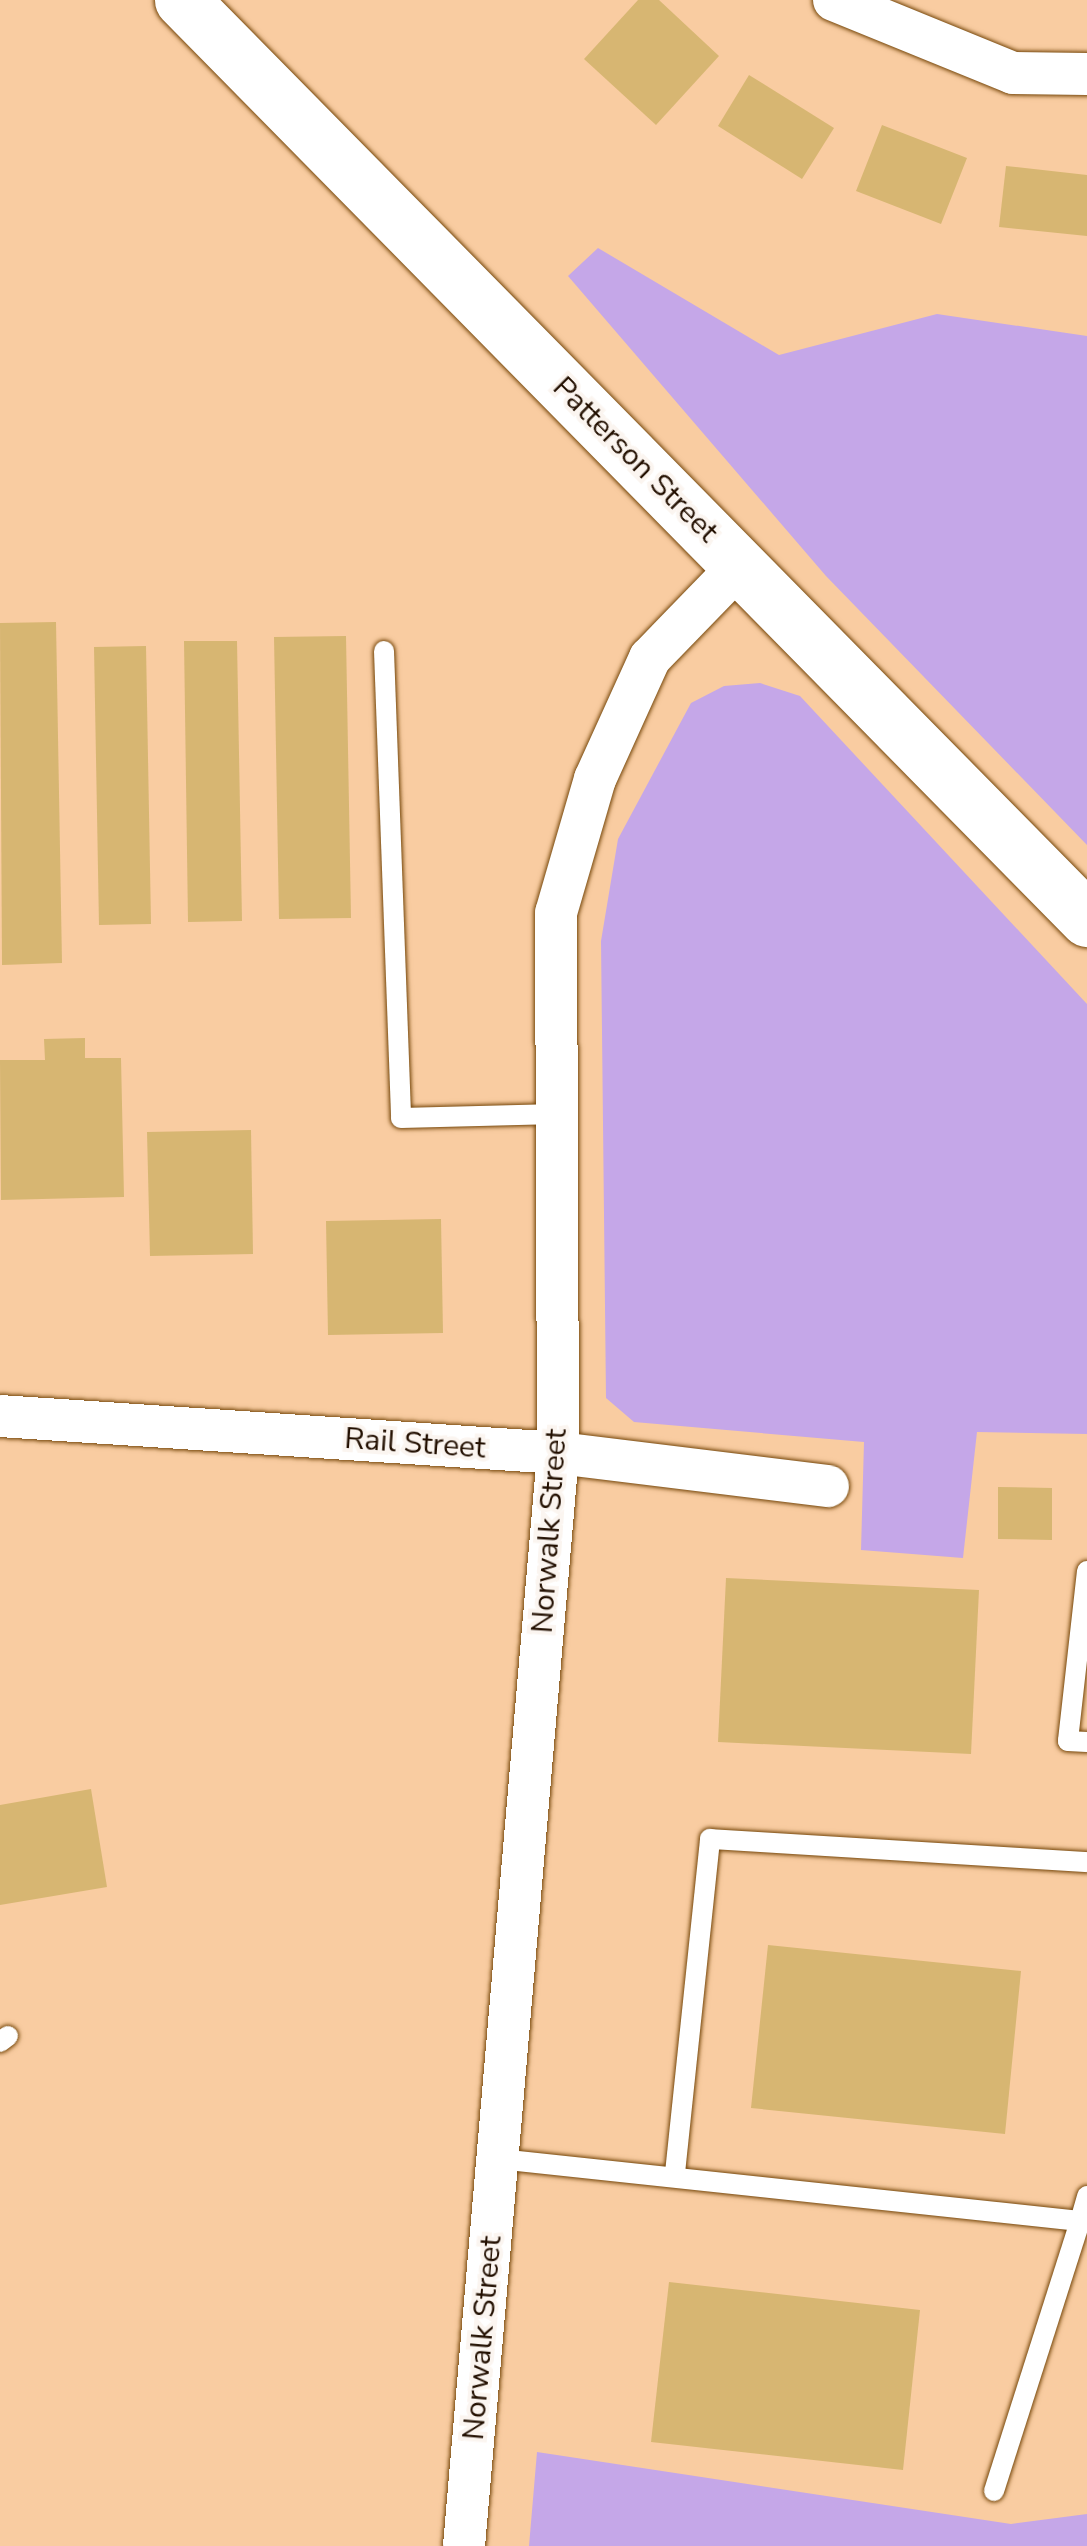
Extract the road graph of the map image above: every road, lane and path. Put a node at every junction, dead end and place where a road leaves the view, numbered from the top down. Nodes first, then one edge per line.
1 (182, 0) edge
2 (834, 0) edge
3 (1087, 74) edge
4 (739, 566) junction
5 (384, 651) dead end
6 (1087, 919) edge
7 (557, 1114) junction
8 (0, 1416) edge
9 (558, 1453) junction
10 (828, 1486) dead end
11 (1087, 1571) edge
12 (1087, 1742) edge
13 (1087, 1862) edge
14 (499, 2159) junction
15 (675, 2173) junction
16 (1087, 2196) edge
17 (1080, 2221) junction
18 (994, 2491) dead end
19 (464, 2546) edge

1 - 4 main road, Patterson Street
2 - 3 street
4 - 6 main road, Patterson Street
4 - 7 street, Norwalk Street
5 - 7 lane
7 - 9 street, Norwalk Street
8 - 9 street, Rail Street
9 - 10 street, Rail Street
9 - 14 street, Norwalk Street
11 - 12 lane
13 - 15 lane
14 - 15 lane
14 - 19 street, Norwalk Street
15 - 17 lane
16 - 17 lane
17 - 18 lane

